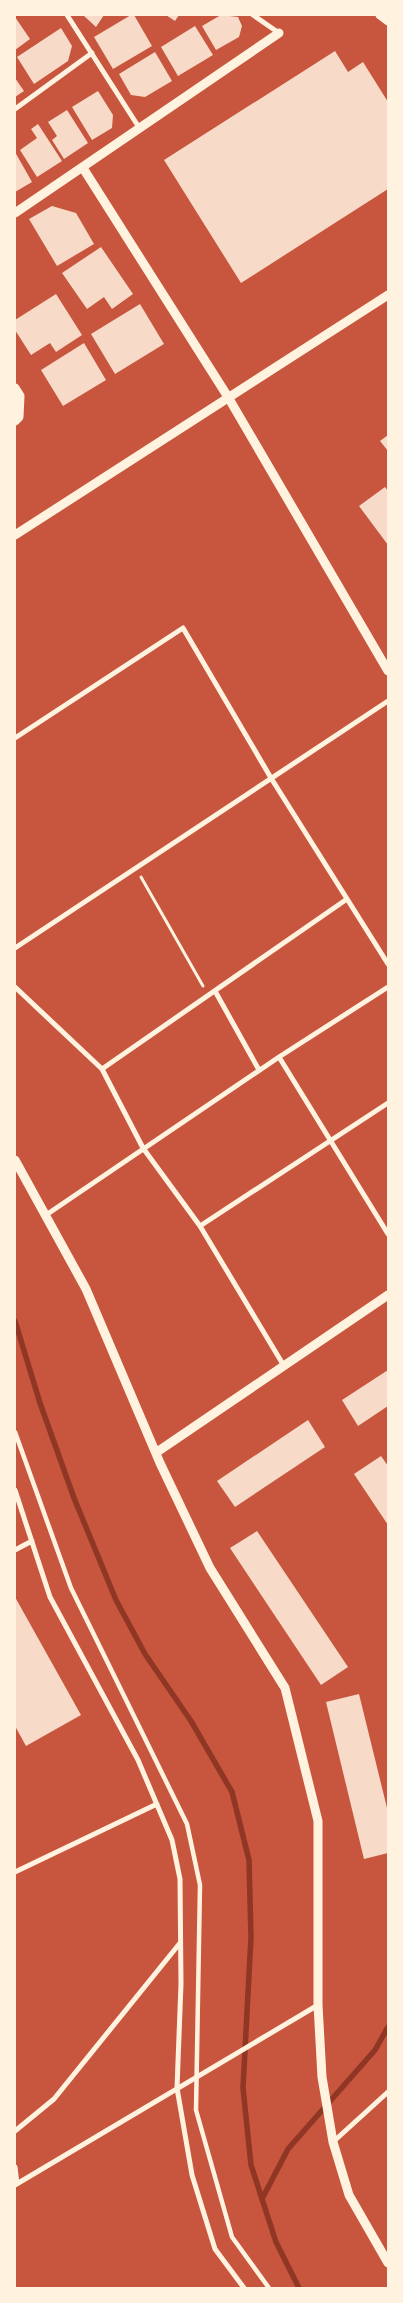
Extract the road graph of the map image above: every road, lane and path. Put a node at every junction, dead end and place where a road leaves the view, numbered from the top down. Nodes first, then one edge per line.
1 (68, 15) edge
2 (253, 15) edge
3 (380, 15) edge
4 (388, 21) edge
5 (279, 33) joint
6 (92, 53) junction
7 (15, 109) edge
8 (140, 129) junction
9 (83, 168) junction
10 (15, 213) edge
11 (388, 295) edge
12 (15, 388) edge
13 (228, 397) junction
14 (15, 421) edge
15 (15, 536) edge
16 (388, 671) edge
17 (388, 701) edge
18 (15, 738) edge
19 (272, 778) junction
20 (135, 868) junction
21 (347, 899) junction
22 (15, 948) edge
23 (388, 964) edge
24 (15, 987) edge
25 (388, 987) edge
26 (215, 991) junction
27 (208, 995) junction
28 (279, 1057) junction
29 (102, 1069) junction
30 (259, 1070) junction
31 (388, 1102) edge
32 (330, 1140) junction
33 (143, 1148) junction
34 (15, 1160) edge
35 (46, 1215) junction
36 (200, 1226) junction
37 (388, 1234) edge
38 (388, 1295) edge
39 (284, 1366) junction
40 (15, 1432) edge
41 (157, 1452) junction
42 (15, 1490) edge
43 (32, 1541) junction
44 (15, 1550) edge
45 (157, 1804) junction
46 (15, 1872) edge
47 (180, 1943) junction
48 (318, 2005) junction
49 (177, 2088) junction
50 (388, 2092) edge
51 (15, 2131) edge
52 (333, 2142) junction
53 (15, 2167) edge
54 (16, 2184) edge
55 (388, 2264) edge
56 (244, 2288) edge
57 (269, 2288) edge

1 - 6 street
2 - 5 street
3 - 4 street
5 - 8 street
6 - 7 street
6 - 8 street
8 - 9 street
9 - 10 street
9 - 13 street
11 - 13 street
12 - 14 street
13 - 15 street
13 - 16 street
17 - 19 street
18 - 19 street
19 - 20 street
19 - 21 street
20 - 22 street
20 - 27 path
21 - 23 street
21 - 26 street
24 - 29 street
25 - 28 street
26 - 27 street
26 - 30 street
27 - 29 street
28 - 30 street
28 - 32 street
29 - 33 street
30 - 33 street
31 - 32 street
32 - 36 street
32 - 37 street
33 - 35 street
33 - 36 street
34 - 35 street
35 - 41 street
36 - 39 street
38 - 39 street
39 - 41 street
40 - 57 street
41 - 48 street
42 - 43 street
43 - 44 street
43 - 45 street
45 - 46 street
45 - 47 street
47 - 49 street
47 - 51 street
48 - 49 street
48 - 52 street
49 - 54 street
49 - 56 street
50 - 52 street
52 - 55 street
53 - 54 street

